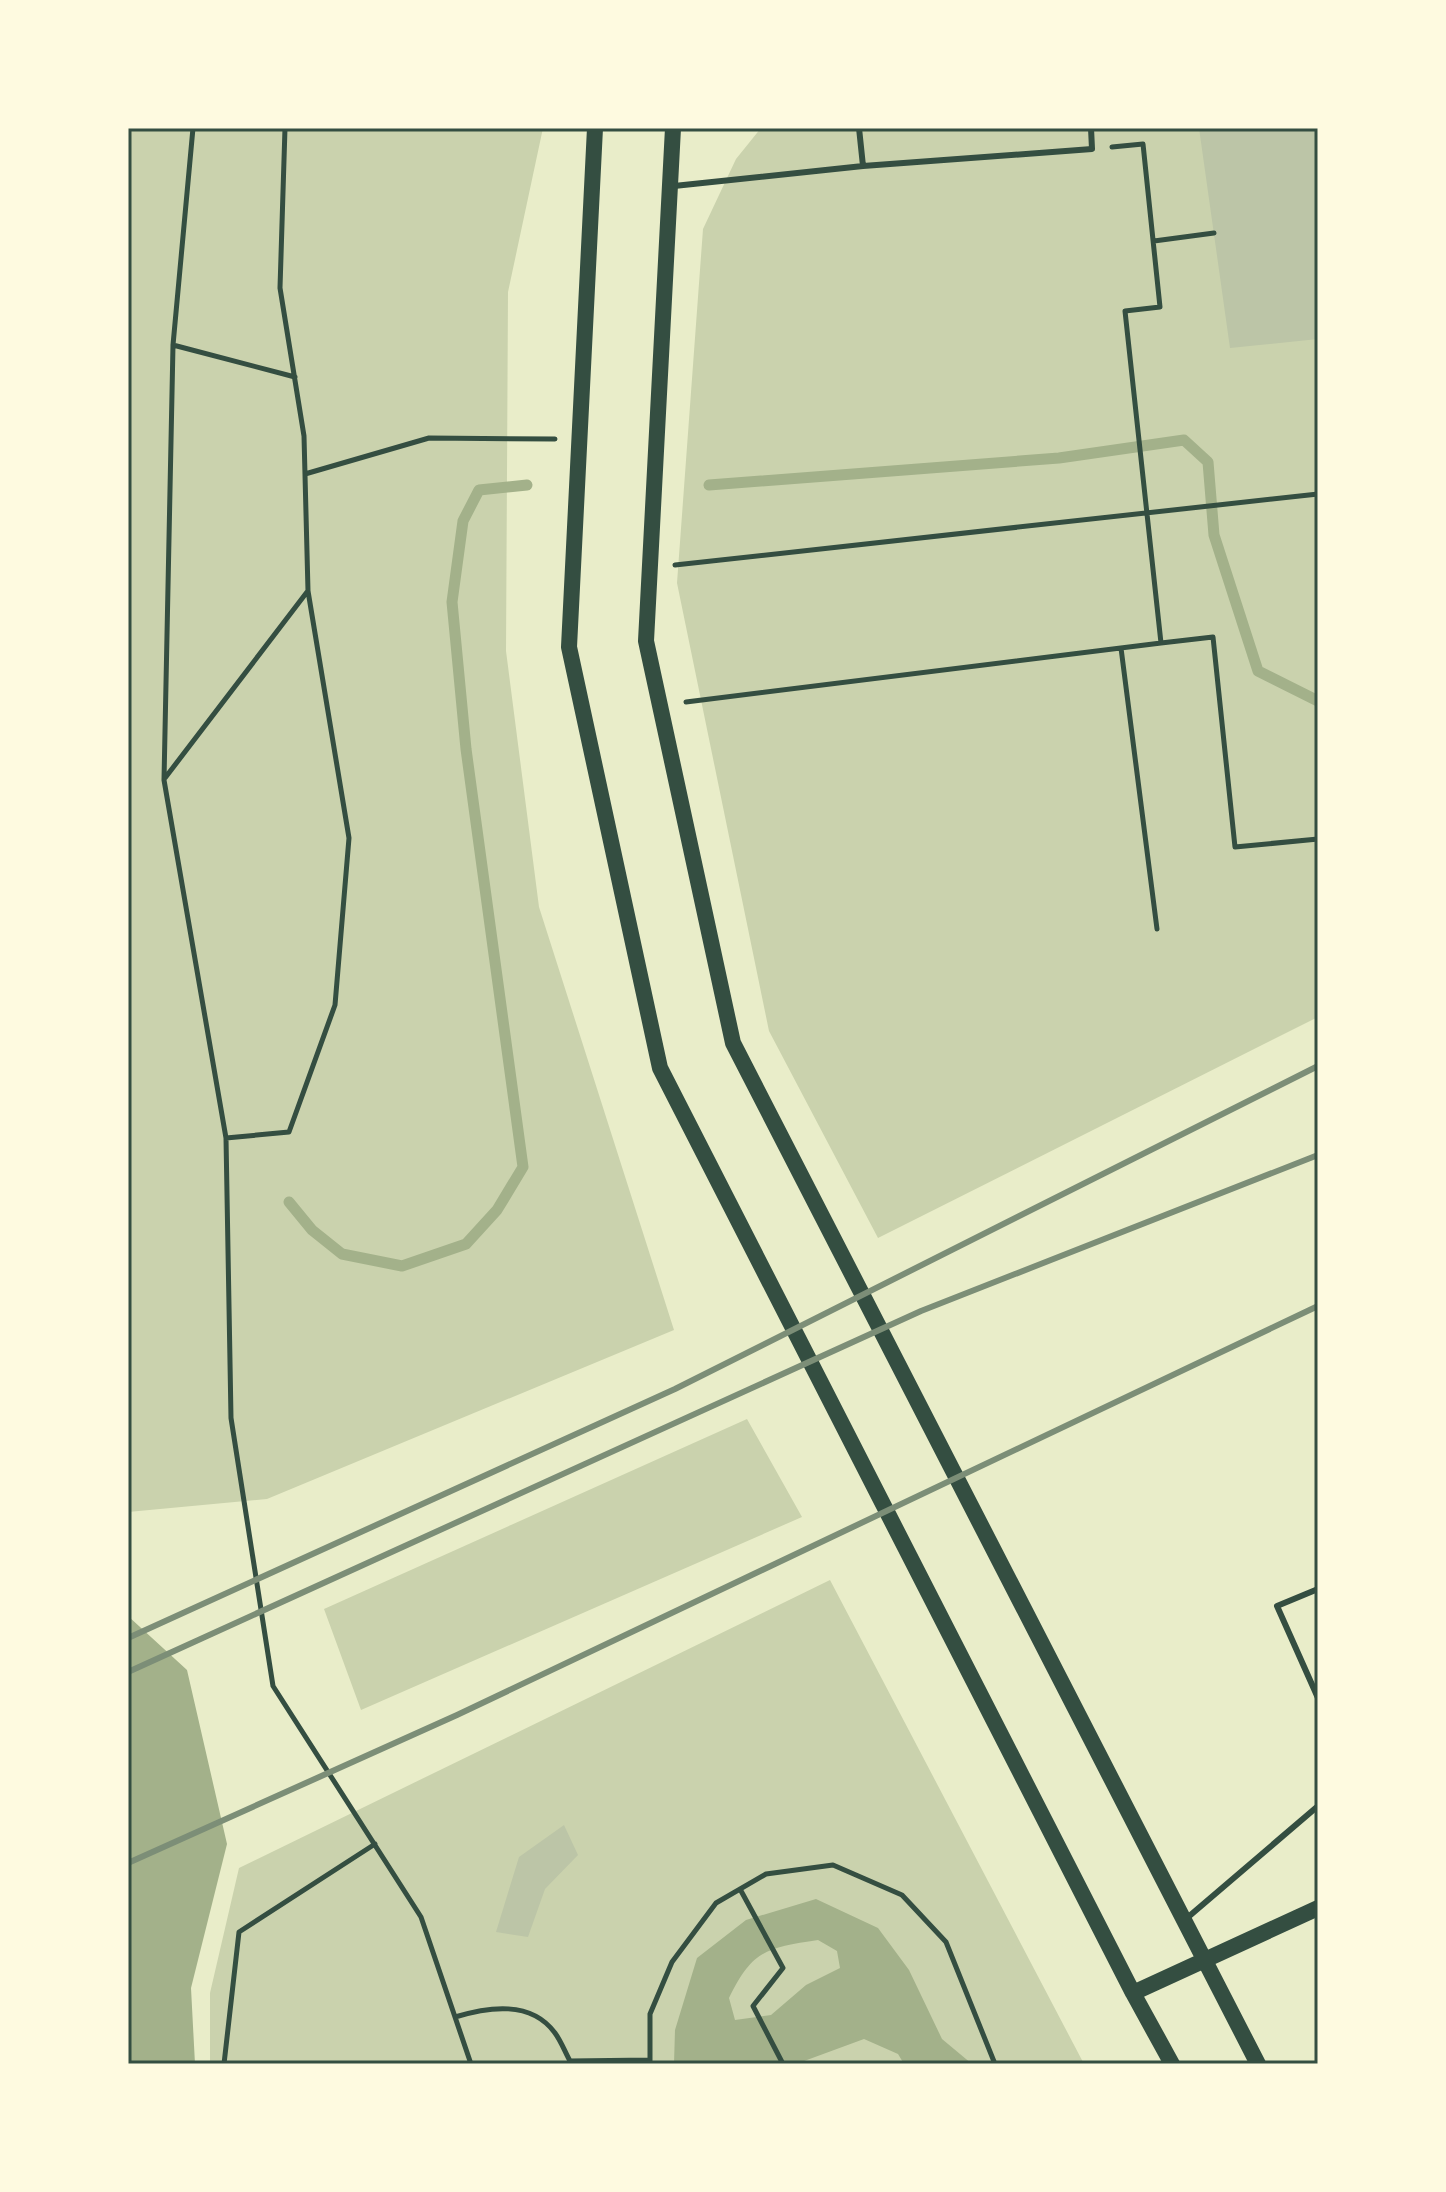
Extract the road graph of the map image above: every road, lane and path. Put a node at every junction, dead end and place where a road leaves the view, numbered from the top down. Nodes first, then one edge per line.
1 (193, 128) edge
2 (285, 128) edge
3 (595, 128) edge
4 (673, 128) edge
5 (859, 128) edge
6 (1091, 128) edge
7 (1092, 149) junction
8 (863, 166) junction
9 (669, 186) junction
10 (1214, 233) dead end
11 (1154, 241) junction
12 (173, 345) junction
13 (295, 377) junction
14 (579, 439) junction
15 (305, 474) junction
16 (1318, 494) edge
17 (1147, 513) junction
18 (650, 568) junction
19 (308, 591) junction
20 (1161, 643) junction
21 (1121, 648) junction
22 (660, 705) junction
23 (164, 780) junction
24 (1318, 839) edge
25 (1157, 929) dead end
26 (226, 1138) junction
27 (1318, 1589) edge
28 (1318, 1698) edge
29 (1318, 1806) edge
30 (375, 1844) junction
31 (740, 1889) junction
32 (1318, 1908) edge
33 (1183, 1921) junction
34 (1203, 1961) junction
35 (1133, 1993) junction
36 (455, 2017) junction
37 (570, 2062) edge
38 (650, 2062) edge
39 (224, 2064) edge
40 (471, 2064) edge
41 (783, 2064) edge
42 (995, 2064) edge
43 (1172, 2064) edge
44 (1258, 2064) edge

1 - 12 path
2 - 13 path
3 - 14 main road
4 - 9 main road
5 - 8 lane
6 - 7 lane
7 - 8 lane
7 - 11 path
8 - 9 lane
9 - 18 main road
10 - 11 path
11 - 17 path
12 - 13 path
12 - 23 path
13 - 15 path
14 - 15 path
14 - 35 main road
15 - 19 path
16 - 17 path
17 - 18 path
17 - 20 path
18 - 22 main road
19 - 23 path
19 - 26 path
20 - 21 path
20 - 24 path
21 - 22 path
21 - 25 path
22 - 33 main road
23 - 26 path
26 - 30 path
27 - 28 lane
29 - 33 lane
30 - 36 path
30 - 39 path
31 - 38 path
31 - 41 path
31 - 42 path
32 - 34 main road
33 - 34 main road
34 - 35 main road
34 - 44 main road
35 - 43 main road
36 - 37 path
36 - 40 path
37 - 38 path

